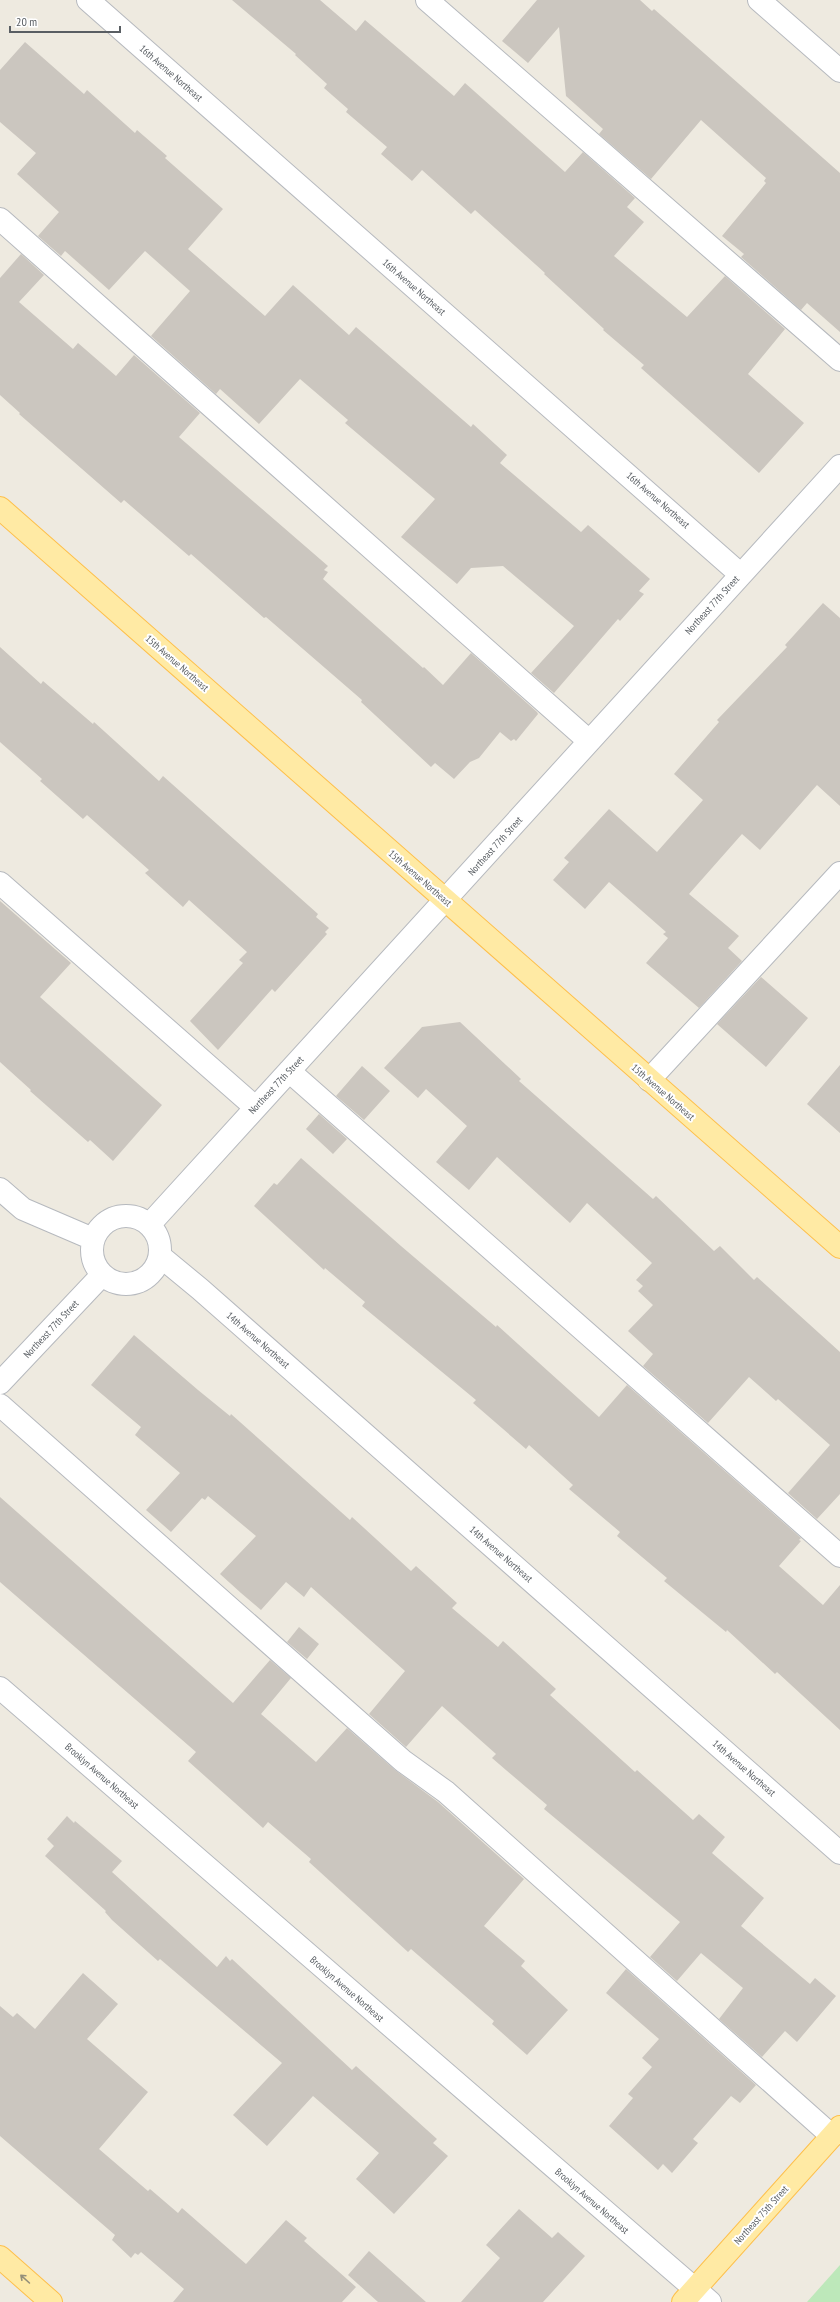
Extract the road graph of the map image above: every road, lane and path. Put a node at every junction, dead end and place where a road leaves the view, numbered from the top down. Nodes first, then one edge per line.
1 (88, 0) edge
2 (427, 0) edge
3 (759, 0) edge
4 (840, 71) edge
5 (0, 219) edge
6 (840, 360) edge
7 (840, 466) edge
8 (0, 508) edge
9 (740, 574) junction
10 (589, 741) junction
11 (840, 873) edge
12 (0, 883) edge
13 (445, 900) junction
14 (289, 1071) junction
15 (649, 1080) junction
16 (255, 1107) junction
17 (0, 1189) edge
18 (149, 1225) junction
19 (93, 1239) junction
20 (840, 1247) edge
21 (160, 1256) junction
22 (102, 1275) junction
23 (0, 1383) edge
24 (0, 1405) edge
25 (840, 1556) edge
26 (0, 1688) edge
27 (840, 1853) edge
28 (836, 2132) edge
29 (0, 2257) edge
30 (696, 2298) edge
31 (51, 2302) edge

1 - 9 street, 16th Avenue Northeast
2 - 6 street
3 - 4 street
5 - 10 street
7 - 9 street, Northeast 77th Street
8 - 13 main road, 15th Avenue Northeast
9 - 10 street, Northeast 77th Street
10 - 13 street, Northeast 77th Street
11 - 15 street
12 - 16 street
13 - 14 street, Northeast 77th Street
13 - 15 main road, 15th Avenue Northeast
14 - 16 street, Northeast 77th Street
14 - 25 street
15 - 20 main road, 15th Avenue Northeast
16 - 18 street, Northeast 77th Street
17 - 19 street
18 - 19 street
18 - 21 street
19 - 22 street
21 - 22 street
21 - 27 street, 14th Avenue Northeast
22 - 23 street, Northeast 77th Street
24 - 28 street
26 - 30 street, Brooklyn Avenue Northeast
28 - 30 main road, Northeast 75th Street
31 -> 29 main road

